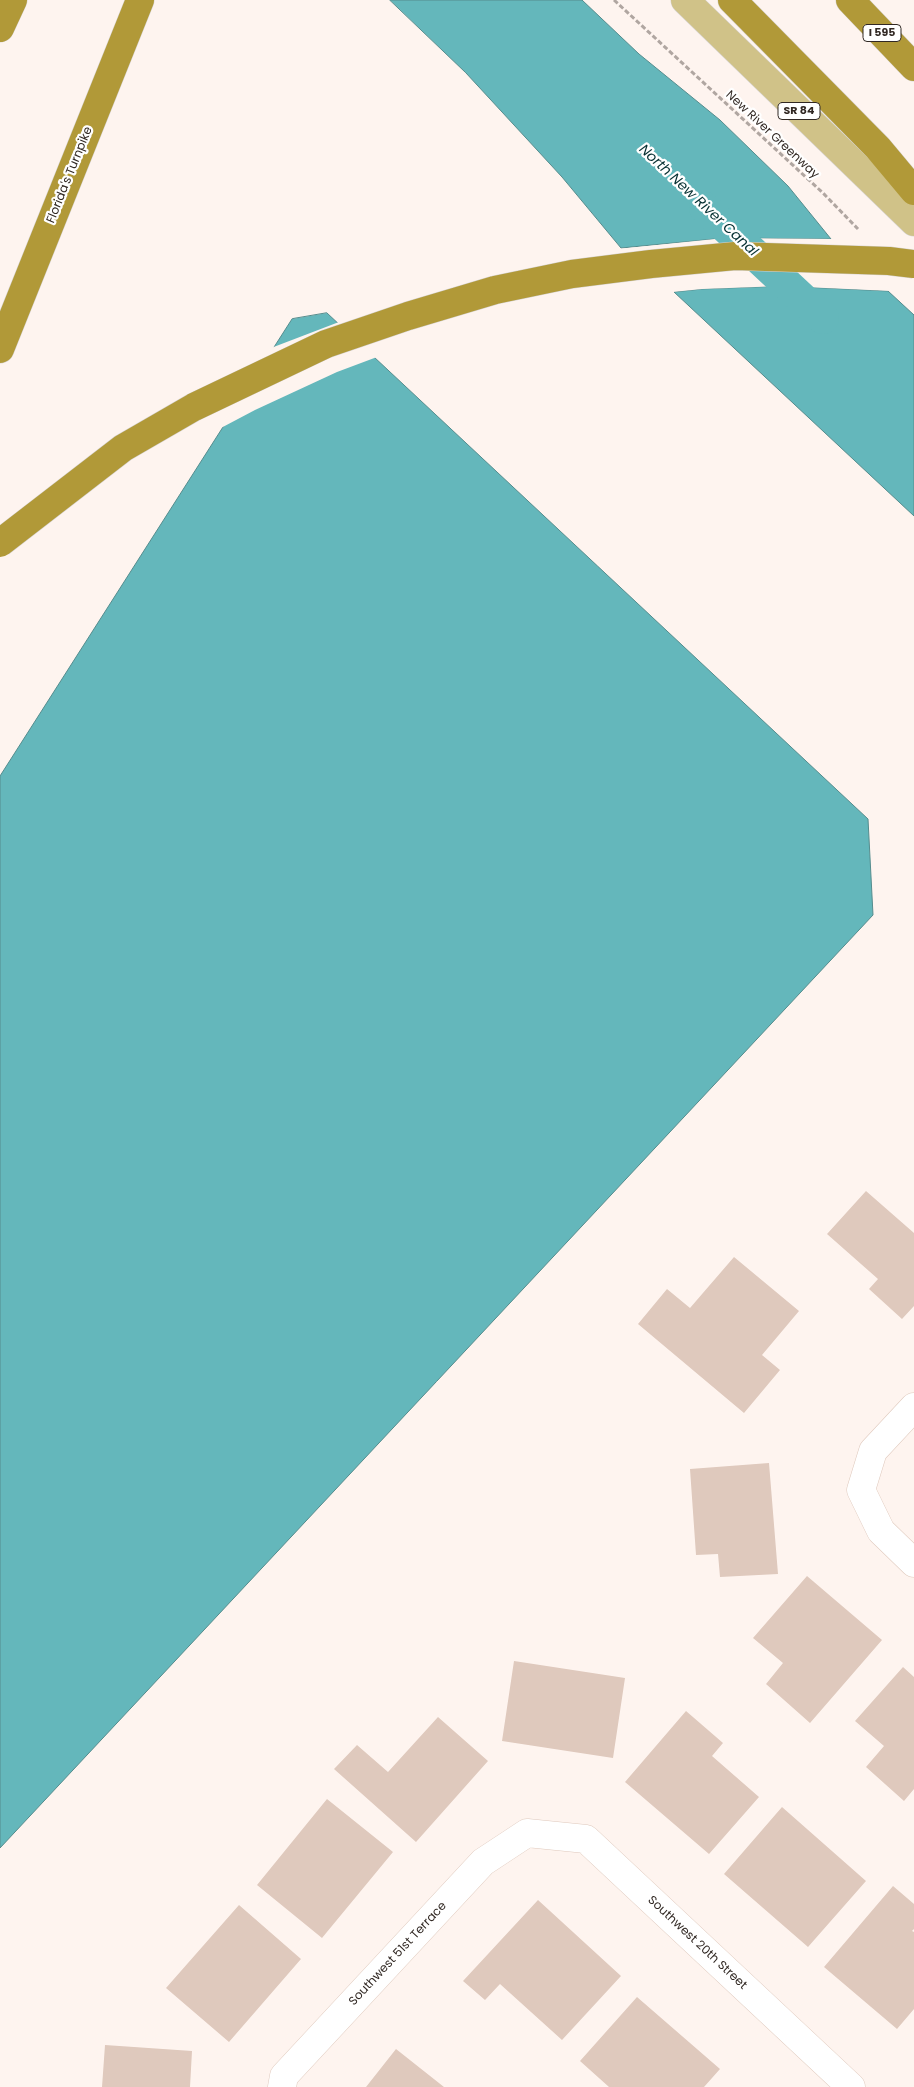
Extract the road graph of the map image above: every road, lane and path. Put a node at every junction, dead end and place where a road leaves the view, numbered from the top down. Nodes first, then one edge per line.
1 (13, 0) edge
2 (140, 0) edge
3 (614, 0) edge
4 (685, 0) edge
5 (732, 0) edge
6 (850, 0) edge
7 (0, 28) edge
8 (914, 66) edge
9 (914, 191) edge
10 (914, 222) edge
11 (862, 234) dead end
12 (914, 264) edge
13 (0, 349) edge
14 (0, 542) edge
15 (914, 1407) edge
16 (914, 1563) edge
17 (527, 1833) joint
18 (282, 2087) edge
19 (851, 2087) edge

1 - 7 highway
2 - 13 highway, Florida's Turnpike
3 - 11 path, New River Greenway
4 - 10 main road, SR 84
5 - 9 highway
6 - 8 highway, I 595
12 - 14 highway, bridge
15 - 16 street
17 - 18 street, Southwest 51st Terrace
17 - 19 street, Southwest 20th Street

